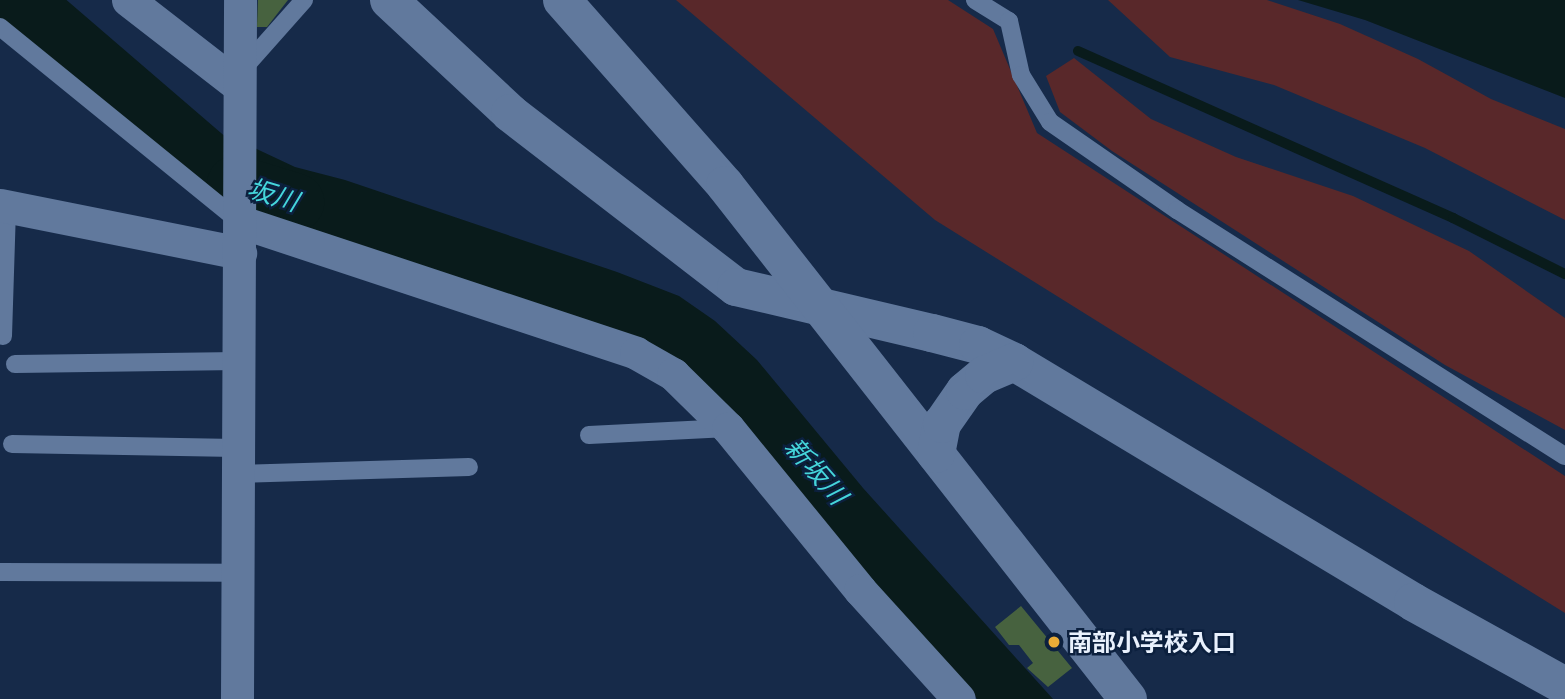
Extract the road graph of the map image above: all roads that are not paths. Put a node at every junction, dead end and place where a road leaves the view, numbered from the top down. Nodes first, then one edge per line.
1 (128, 0) edge
2 (240, 0) edge
3 (304, 0) edge
4 (389, 0) edge
5 (562, 0) edge
6 (975, 0) edge
7 (0, 27) edge
8 (239, 91) junction
9 (4, 205) edge
10 (240, 237) junction
11 (823, 309) junction
12 (3, 336) dead end
13 (237, 361) junction
14 (1014, 362) junction
15 (15, 364) dead end
16 (728, 428) junction
17 (589, 435) dead end
18 (12, 444) dead end
19 (936, 454) junction
20 (1565, 456) edge
21 (236, 461) junction
22 (469, 467) dead end
23 (0, 572) edge
24 (236, 573) junction
25 (1565, 687) edge
26 (237, 699) edge
27 (959, 699) edge
28 (1128, 699) edge

1 - 8 street
2 - 8 street
3 - 8 lane
4 - 11 street
5 - 11 street
6 - 20 lane
7 - 10 lane
8 - 10 street
9 - 10 street
9 - 12 lane
10 - 13 street
10 - 16 street
11 - 14 street
11 - 19 street
13 - 15 lane
13 - 21 street
14 - 19 street
14 - 25 street
16 - 17 lane
16 - 27 street
18 - 21 lane
19 - 28 street
21 - 22 lane
21 - 24 street
23 - 24 lane
24 - 26 street

